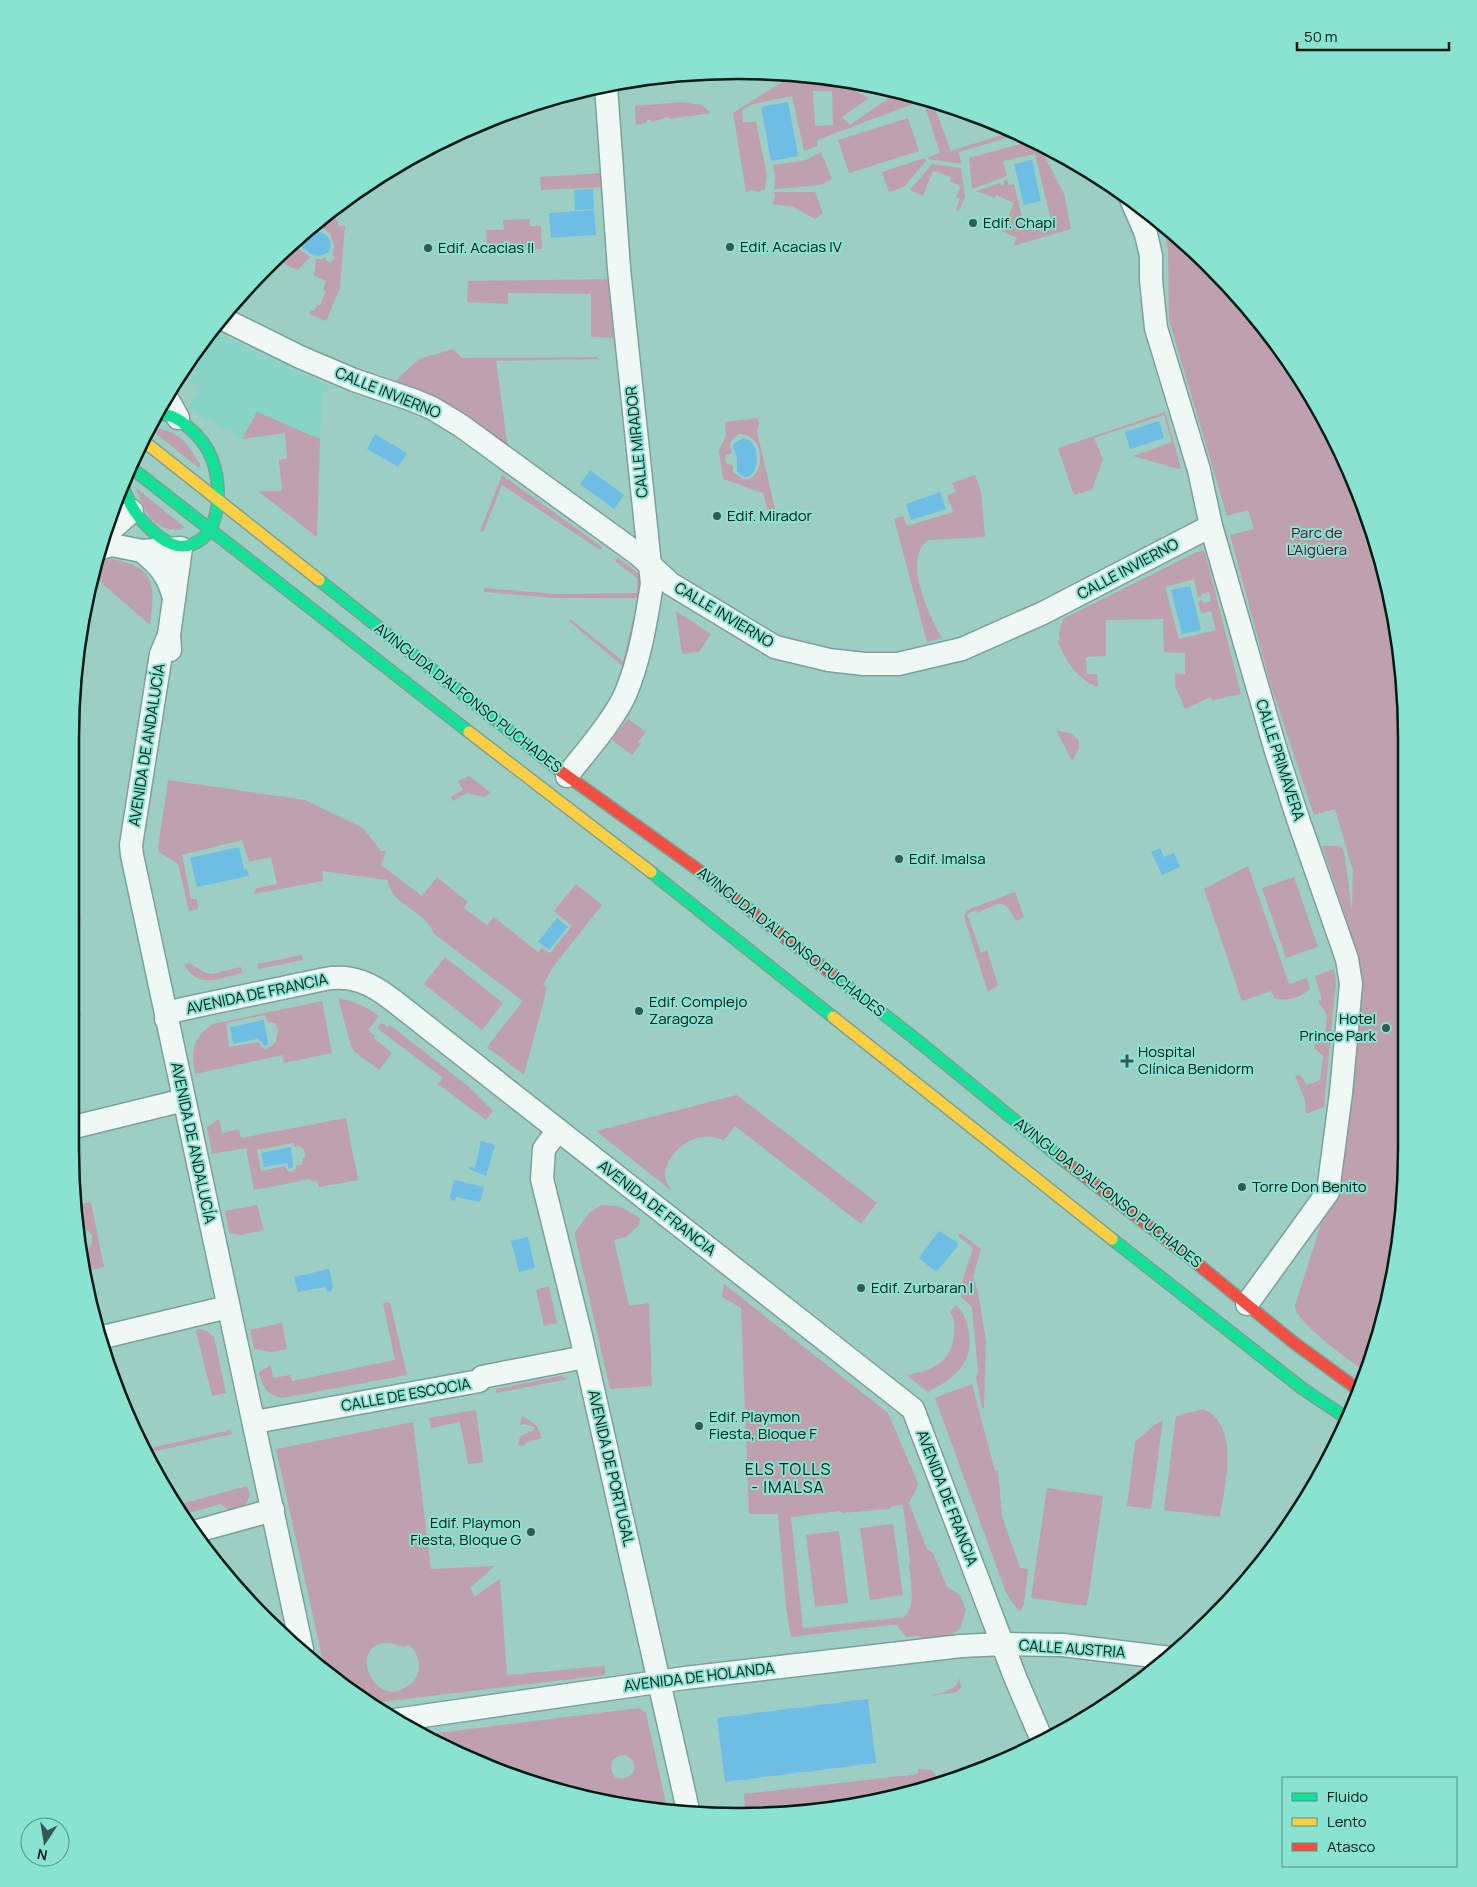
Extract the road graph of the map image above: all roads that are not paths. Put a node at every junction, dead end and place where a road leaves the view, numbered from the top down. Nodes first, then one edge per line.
1 (606, 92) edge
2 (1137, 213) edge
3 (228, 321) edge
4 (167, 417) edge
5 (148, 445) edge
6 (136, 471) edge
7 (126, 494) edge
8 (217, 499) junction
9 (132, 511) junction
10 (1211, 526) junction
11 (114, 528) edge
12 (210, 530) junction
13 (108, 547) edge
14 (181, 548) junction
15 (142, 551) junction
16 (650, 564) junction
17 (175, 599) junction
18 (169, 636) junction
19 (483, 742) junction
20 (567, 776) junction
21 (192, 1006) junction
22 (166, 1020) junction
23 (184, 1100) junction
24 (79, 1126) edge
25 (558, 1130) junction
26 (1188, 1300) junction
27 (1206, 1301) dead end
28 (1222, 1302) dead end
29 (1247, 1304) junction
30 (228, 1307) junction
31 (106, 1336) edge
32 (585, 1357) junction
33 (1354, 1386) edge
34 (1342, 1415) edge
35 (255, 1422) junction
36 (273, 1510) junction
37 (201, 1530) edge
38 (301, 1643) edge
39 (1004, 1644) junction
40 (1159, 1657) edge
41 (660, 1681) junction
42 (406, 1718) edge
43 (1040, 1735) edge
44 (687, 1806) edge

1 - 16 street, CALLE MIRADOR
2 - 10 street, CALLE PRIMAVERA
3 - 16 street, CALLE INVIERNO
4 - 8 main road
5 - 8 main road, AVINGUDA D'ALFONSO PUCHADES
6 - 12 main road, AVINGUDA D'ALFONSO PUCHADES
7 - 9 main road
8 - 12 main road
8 - 20 main road, AVINGUDA D'ALFONSO PUCHADES
9 - 11 street
9 - 14 main road
10 - 16 street, CALLE INVIERNO
10 - 29 street, CALLE PRIMAVERA
12 - 14 main road
12 - 19 main road, AVINGUDA D'ALFONSO PUCHADES
13 - 15 street
14 - 15 street
14 - 17 street, AVENIDA DE ANDALUCÍA
15 - 17 street
16 - 20 street, CALLE MIRADOR
17 - 18 street, AVENIDA DE ANDALUCÍA
18 - 21 street, AVENIDA DE ANDALUCÍA
18 - 22 street, AVENIDA DE ANDALUCÍA
19 - 20 main road
19 - 26 main road, AVINGUDA D'ALFONSO PUCHADES
20 - 29 main road, AVINGUDA D'ALFONSO PUCHADES
21 - 22 street, AVENIDA DE FRANCIA
21 - 25 street, AVENIDA DE FRANCIA
22 - 23 street, AVENIDA DE ANDALUCÍA
23 - 24 street
23 - 30 street, AVENIDA DE ANDALUCÍA
25 - 32 street, AVENIDA DE PORTUGAL
25 - 39 street, AVENIDA DE FRANCIA
26 - 27 main road
26 - 34 main road, AVINGUDA D'ALFONSO PUCHADES
28 - 29 main road
29 - 33 main road, AVINGUDA D'ALFONSO PUCHADES
30 - 31 street
30 - 35 street, AVENIDA DE ANDALUCÍA
32 - 35 street, CALLE DE ESCOCIA
32 - 41 street, AVENIDA DE PORTUGAL
35 - 36 street, AVENIDA DE ANDALUCÍA
36 - 37 street
36 - 38 street, AVENIDA DE ANDALUCÍA
39 - 40 street, CALLE AUSTRIA
39 - 41 street, AVENIDA DE HOLANDA
39 - 43 street, AVENIDA DE FRANCIA
41 - 42 street, AVENIDA DE HOLANDA
41 - 44 street, AVENIDA DE PORTUGAL

